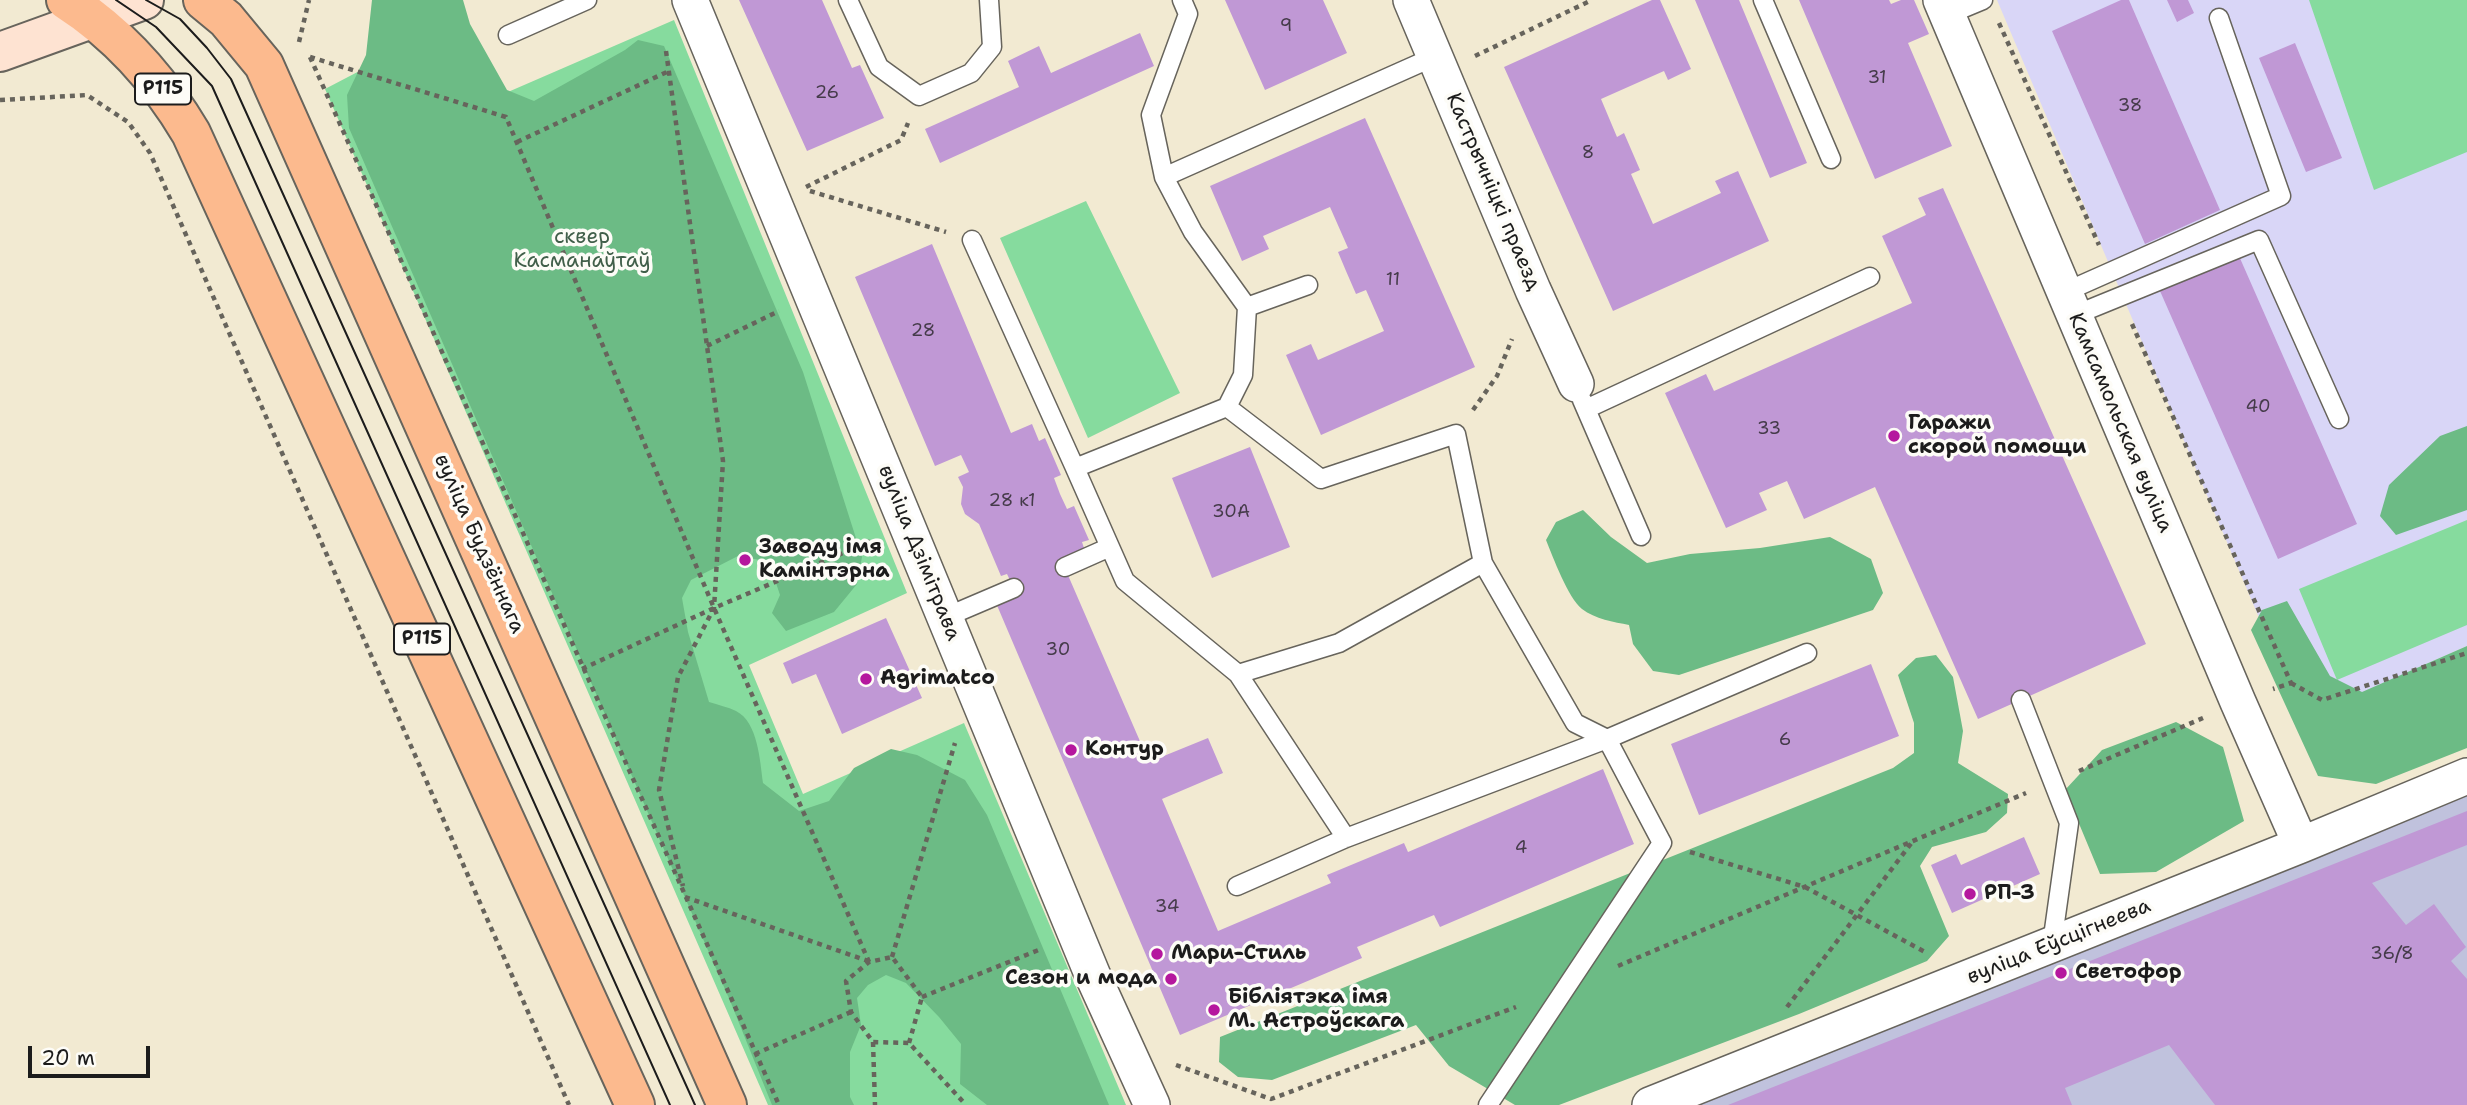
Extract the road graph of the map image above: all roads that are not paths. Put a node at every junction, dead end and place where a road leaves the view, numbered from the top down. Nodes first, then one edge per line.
1 (144, 0) edge
2 (203, 0) edge
3 (587, 0) edge
4 (690, 0) edge
5 (848, 0) edge
6 (989, 0) edge
7 (1182, 0) edge
8 (1412, 0) edge
9 (1763, 0) edge
10 (1989, 6) edge
11 (1944, 7) edge
12 (81, 10) edge
13 (2219, 18) dead end
14 (508, 35) dead end
15 (0, 51) edge
16 (1439, 64) junction
17 (1831, 159) dead end
18 (1164, 177) junction
19 (972, 240) road end
20 (1870, 277) dead end
21 (1308, 285) dead end
22 (2070, 304) junction
23 (1247, 307) junction
24 (1581, 397) junction
25 (1227, 407) junction
26 (2339, 419) dead end
27 (1075, 468) junction
28 (1641, 537) dead end
29 (1110, 547) junction
30 (1483, 562) junction
31 (1065, 567) dead end
32 (1014, 588) dead end
33 (946, 617) junction
34 (1807, 653) dead end
35 (1238, 674) junction
36 (2021, 700) dead end
37 (1607, 739) junction
38 (2467, 776) edge
39 (1346, 838) junction
40 (2301, 845) junction
41 (1237, 886) dead end
42 (2052, 944) junction
43 (635, 1105) edge
44 (727, 1105) edge
45 (1152, 1105) edge
46 (1488, 1105) edge
47 (1650, 1105) edge

1 - 12 main road
2 - 44 main road, вуліца Будзённага
3 - 14 lane
4 - 33 street, вуліца Дзімітрава
5 - 6 lane
7 - 18 lane
8 - 16 street, Кастрычніцкі праезд
9 - 17 lane
10 - 11 lane
11 - 22 street, Камсамольская вуліца
12 - 15 main road
12 - 43 main road, Р115
13 - 22 lane
16 - 18 lane
16 - 24 street, Кастрычніцкі праезд
18 - 23 lane
19 - 27 lane
20 - 24 lane
21 - 23 lane
22 - 26 lane
22 - 40 street, Камсамольская вуліца
23 - 25 lane
24 - 28 lane
25 - 27 lane
25 - 30 lane
27 - 29 lane
29 - 31 lane
29 - 35 lane
30 - 35 lane
30 - 37 lane
32 - 33 lane
33 - 45 street, вуліца Дзімітрава
34 - 37 lane
35 - 39 lane
36 - 42 lane
37 - 39 lane
37 - 46 lane
38 - 40 street, вуліца Еўсцігнеева
39 - 41 lane
40 - 42 street, вуліца Еўсцігнеева
42 - 47 street, вуліца Еўсцігнеева

